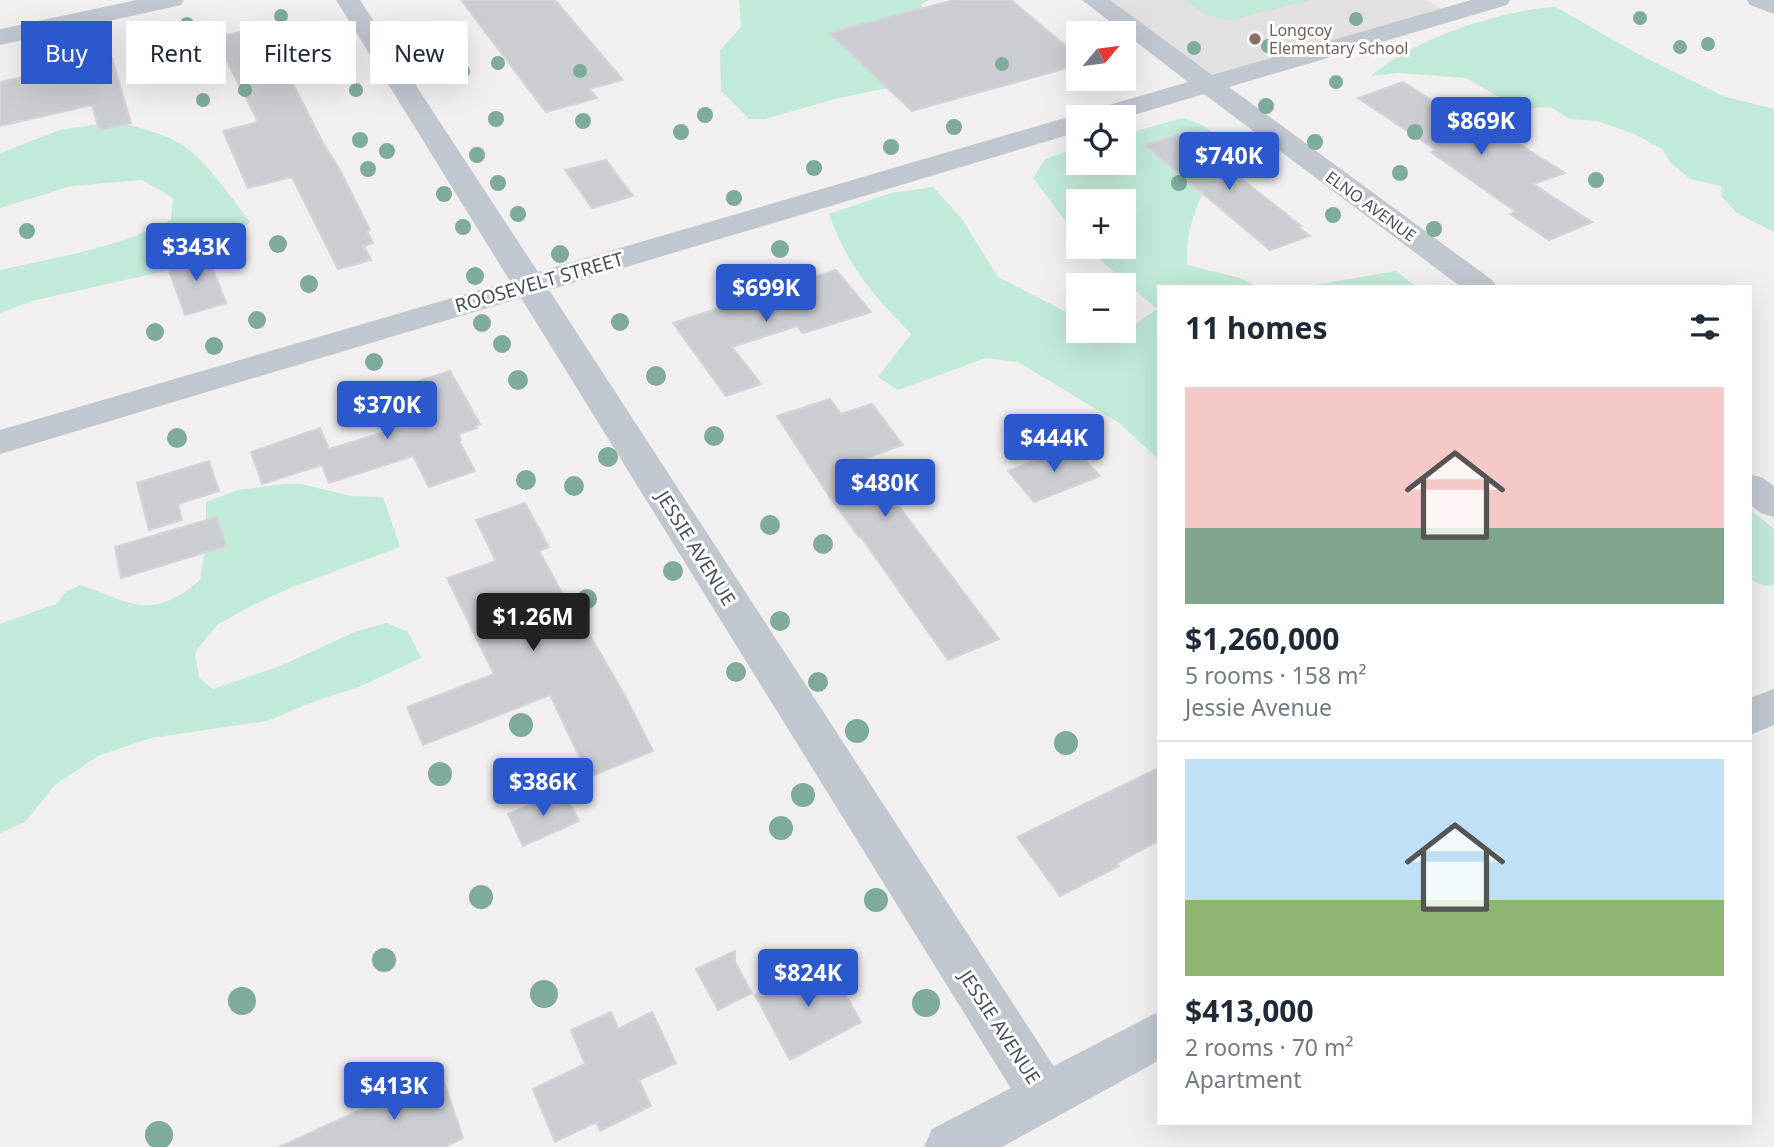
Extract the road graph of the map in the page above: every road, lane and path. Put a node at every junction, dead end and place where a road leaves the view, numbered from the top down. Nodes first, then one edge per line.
1 (172, 0) edge
2 (348, 0) edge
3 (1094, 0) edge
4 (1499, 0) edge
5 (1759, 0) edge
6 (1774, 7) edge
7 (0, 37) edge
8 (1208, 85) junction
9 (1136, 106) edge
10 (1066, 127) edge
11 (529, 285) junction
12 (1478, 285) edge
13 (0, 442) edge
14 (1752, 488) edge
15 (1774, 505) edge
16 (1774, 705) edge
17 (1752, 717) edge
18 (1157, 1036) edge
19 (1044, 1096) junction
20 (950, 1147) edge

1 - 7 street
2 - 11 street, JESSIE AVENUE
3 - 8 street, ELNO AVENUE
4 - 8 street
5 - 6 street
8 - 9 street
8 - 12 street, ELNO AVENUE
10 - 11 street, ROOSEVELT STREET
11 - 13 street, ROOSEVELT STREET
11 - 19 street, JESSIE AVENUE
14 - 15 street
16 - 17 street
18 - 19 street
19 - 20 street

